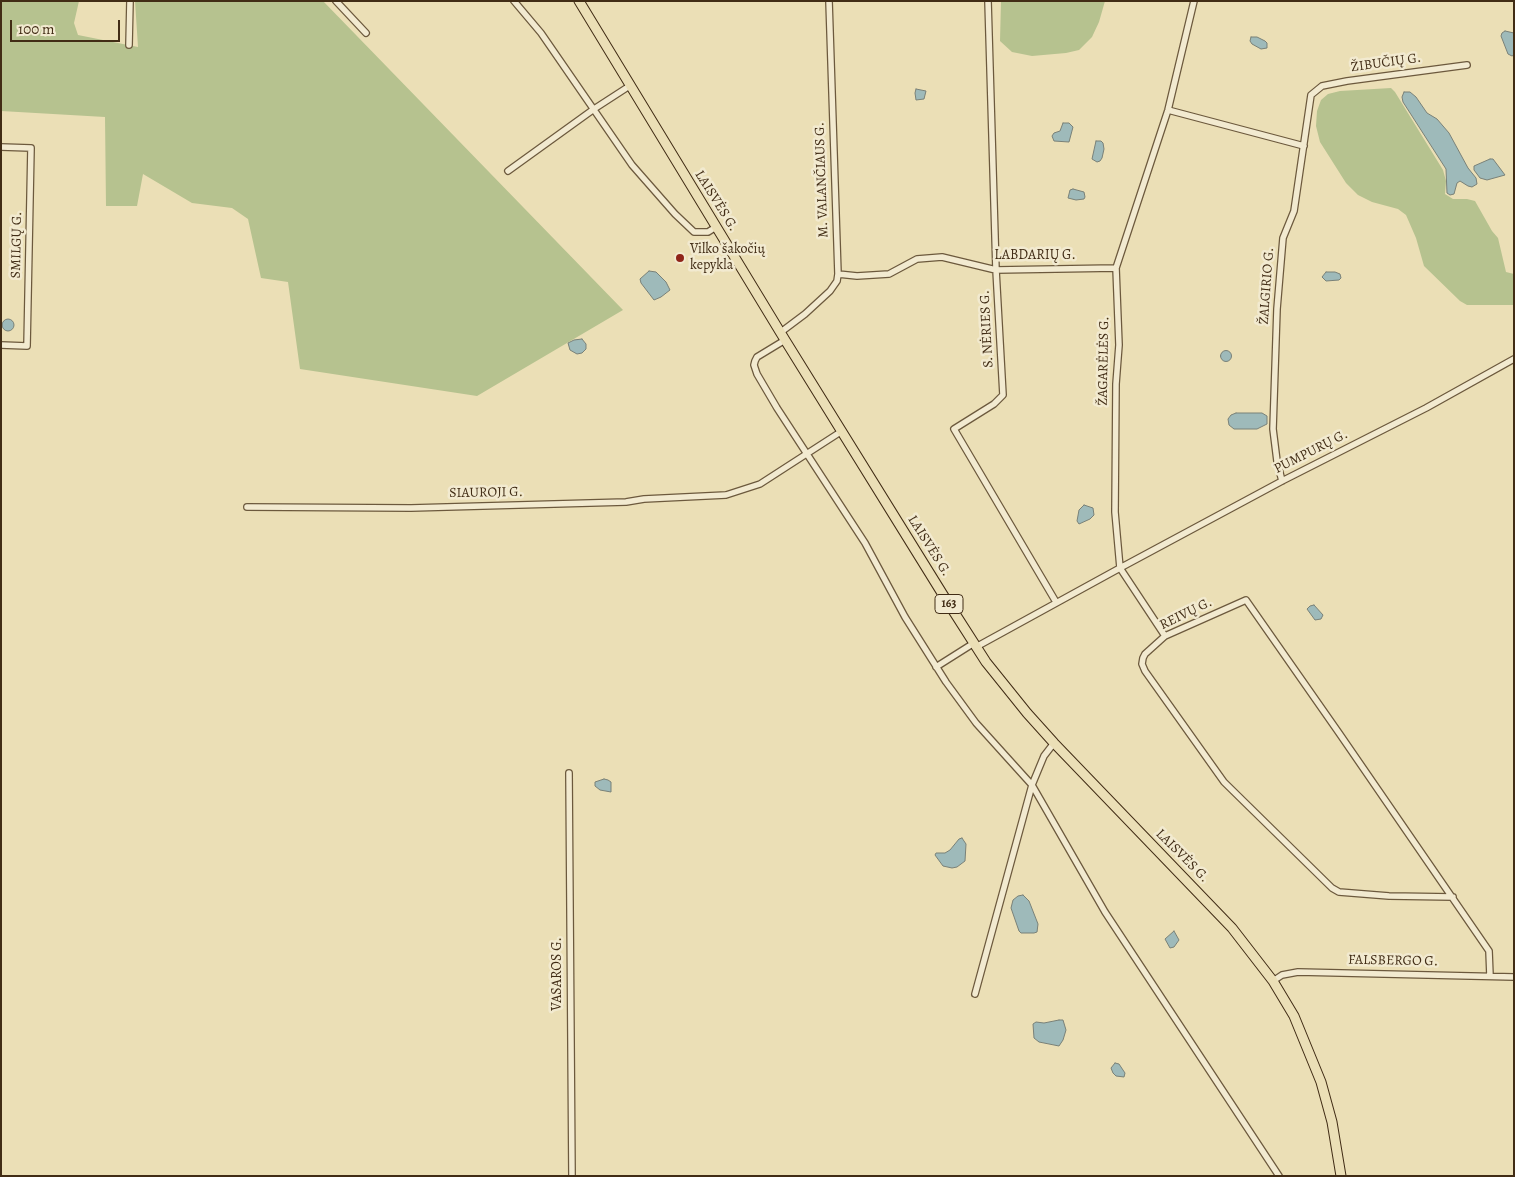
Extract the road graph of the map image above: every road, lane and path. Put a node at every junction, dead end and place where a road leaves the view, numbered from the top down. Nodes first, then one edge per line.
1 (130, 1) edge
2 (336, 1) edge
3 (514, 1) edge
4 (579, 1) edge
5 (829, 1) edge
6 (988, 1) edge
7 (1194, 1) edge
8 (366, 33) dead end
9 (129, 45) dead end
10 (1468, 65) dead end
11 (630, 85) junction
12 (1311, 95) joint
13 (594, 109) junction
14 (1168, 110) junction
15 (1304, 146) junction
16 (1, 147) edge
17 (508, 171) dead end
18 (716, 227) junction
19 (1116, 268) junction
20 (996, 270) junction
21 (838, 274) junction
22 (783, 336) junction
23 (1, 345) edge
24 (1514, 359) edge
25 (842, 432) junction
26 (808, 454) junction
27 (1282, 481) junction
28 (247, 507) dead end
29 (1120, 568) junction
30 (1056, 602) junction
31 (1165, 636) junction
32 (975, 645) junction
33 (936, 667) junction
34 (1054, 743) junction
35 (569, 773) dead end
36 (1032, 786) junction
37 (1453, 897) junction
38 (1490, 976) junction
39 (1514, 977) edge
40 (1273, 981) junction
41 (975, 994) dead end
42 (572, 1176) edge
43 (1280, 1176) edge
44 (1341, 1176) edge

1 - 9 street
2 - 8 street
3 - 13 street
4 - 11 main road, LAISVĖS G. / 163
5 - 21 street, M. VALANČIAUS G.
6 - 20 street, S. NĖRIES G.
7 - 14 street, ŽAGARĖLĖS G.
10 - 12 street, ŽIBUČIŲ G.
11 - 13 street
11 - 18 main road, LAISVĖS G. / 163
12 - 15 street, ŽALGIRIO G.
13 - 17 street
13 - 18 street
14 - 15 street
14 - 19 street, ŽAGARĖLĖS G.
15 - 27 street, ŽALGIRIO G.
16 - 23 street, SMILGŲ G.
18 - 22 main road, LAISVĖS G. / 163
19 - 20 street, LABDARIŲ G.
19 - 29 street, ŽAGARĖLĖS G.
20 - 21 street, LABDARIŲ G.
20 - 30 street, S. NĖRIES G.
21 - 22 street
22 - 25 main road, LAISVĖS G. / 163
22 - 26 street
24 - 27 street, PUMPURŲ G.
25 - 26 street, SIAUROJI G.
25 - 32 main road, LAISVĖS G. / 163
26 - 28 street, SIAUROJI G.
26 - 33 street
27 - 29 street, PUMPURŲ G.
29 - 30 street
29 - 31 street
30 - 32 street
31 - 37 street, REIVŲ G.
31 - 37 street, REIVŲ G.
32 - 33 street
32 - 34 main road, LAISVĖS G. / 163
33 - 36 street
34 - 36 street
34 - 40 main road, LAISVĖS G. / 163
35 - 42 street, VASAROS G.
36 - 41 street
36 - 43 street
37 - 38 street, REIVŲ G.
38 - 39 street, FALSBERGO G.
38 - 40 street, FALSBERGO G.
40 - 44 main road, LAISVĖS G. / 163

